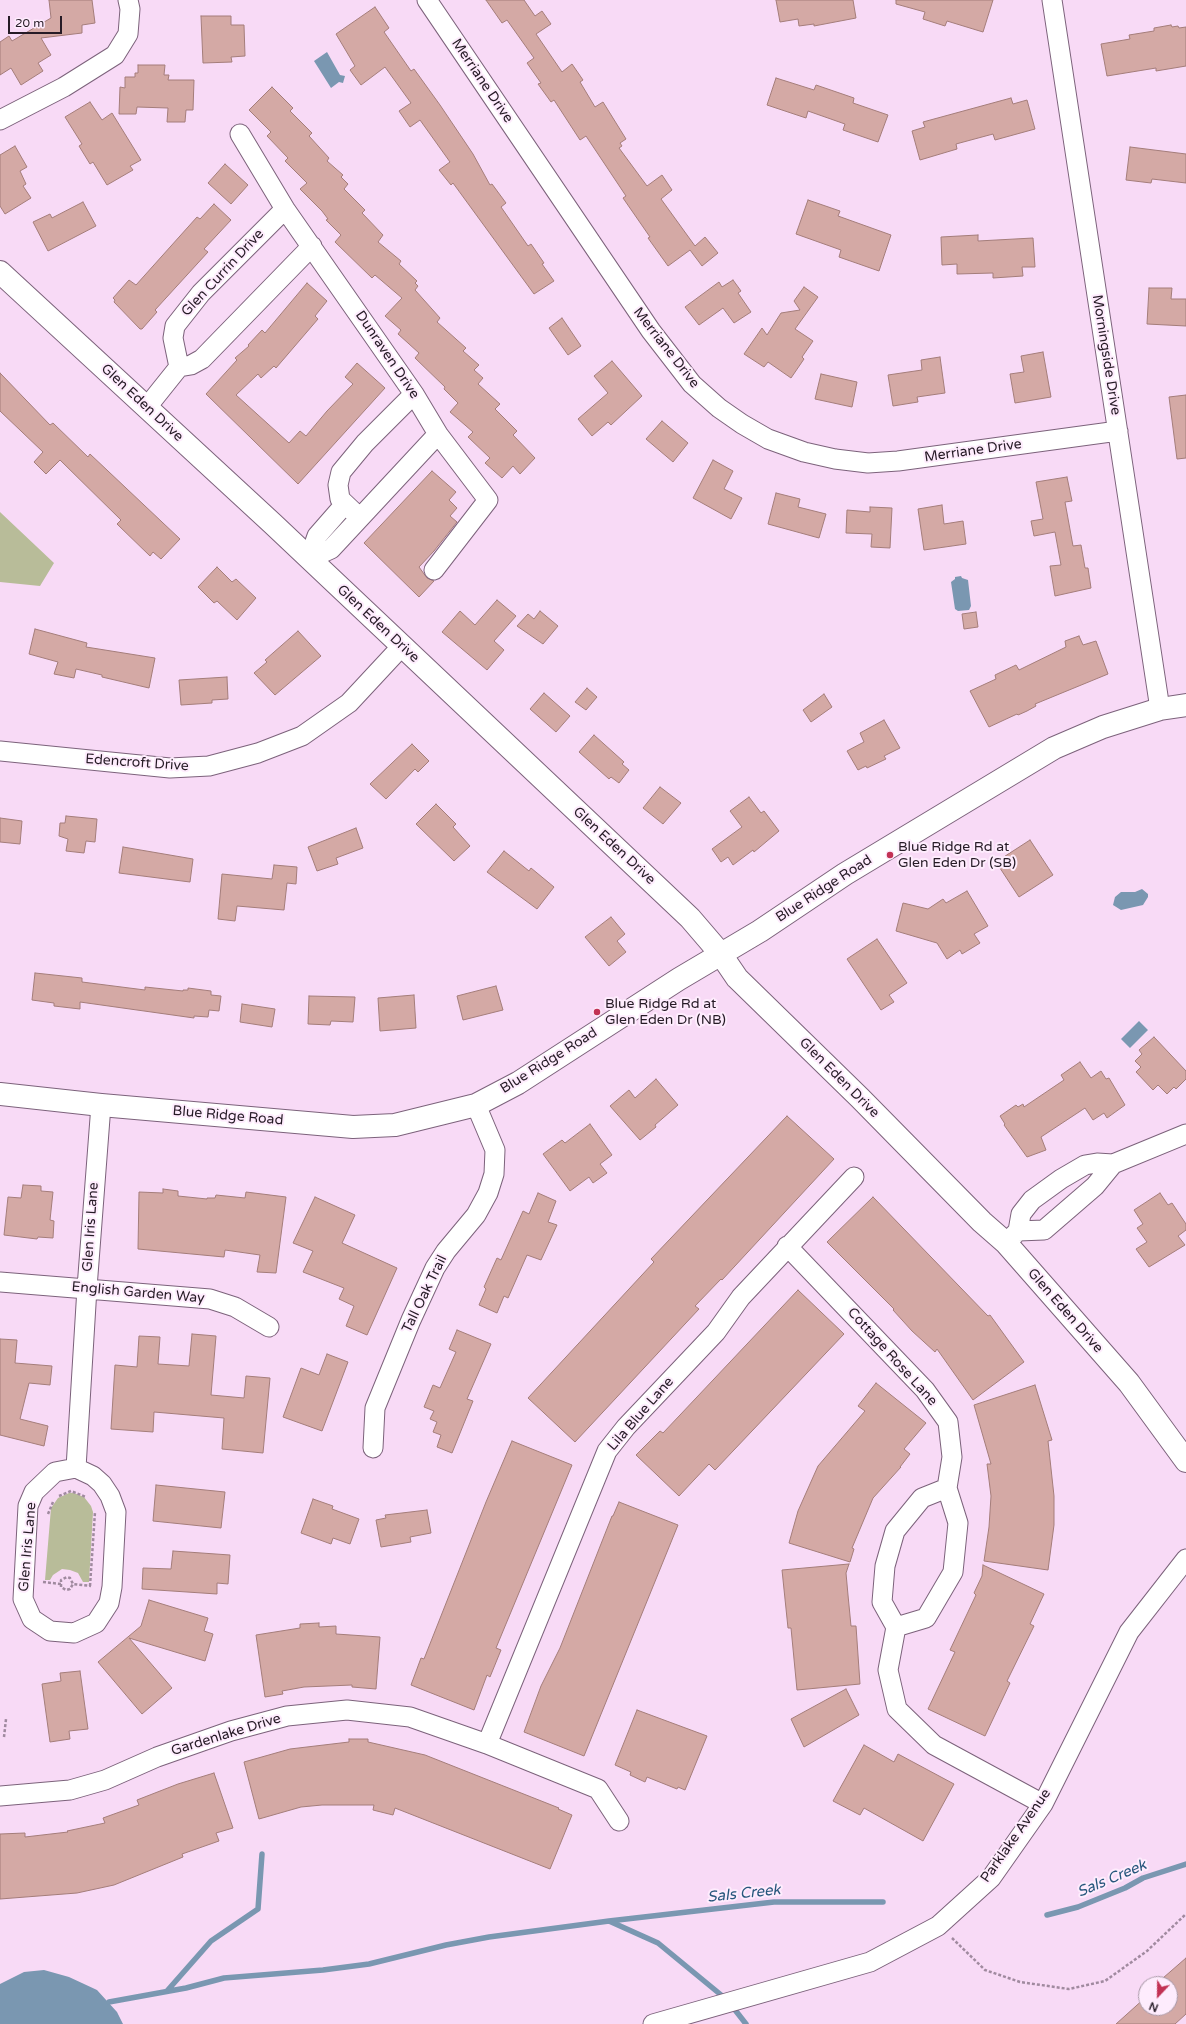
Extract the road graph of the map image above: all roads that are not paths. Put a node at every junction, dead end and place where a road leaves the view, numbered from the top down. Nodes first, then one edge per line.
1 (128, 0) edge
2 (427, 0) edge
3 (1052, 0) edge
4 (0, 120) edge
5 (240, 134) dead end
6 (285, 209) junction
7 (312, 246) junction
8 (0, 272) edge
9 (179, 367) junction
10 (414, 394) junction
11 (147, 407) junction
12 (1118, 431) junction
13 (438, 434) junction
14 (344, 504) junction
15 (359, 517) junction
16 (309, 559) junction
17 (434, 570) dead end
18 (402, 646) junction
19 (1186, 705) edge
20 (1160, 709) junction
21 (0, 751) edge
22 (720, 954) junction
23 (0, 1094) edge
24 (100, 1105) junction
25 (476, 1105) junction
26 (1184, 1141) edge
27 (1113, 1164) junction
28 (854, 1177) dead end
29 (1012, 1237) junction
30 (787, 1246) junction
31 (0, 1282) edge
32 (87, 1288) junction
33 (269, 1327) dead end
34 (373, 1448) dead end
35 (1186, 1461) edge
36 (76, 1468) junction
37 (947, 1488) junction
38 (1186, 1559) edge
39 (896, 1627) junction
40 (487, 1744) junction
41 (0, 1796) edge
42 (1042, 1804) junction
43 (619, 1821) dead end
44 (653, 2024) edge

1 - 4 street
2 - 12 street, Merriane Drive
3 - 12 street, Morningside Drive
5 - 6 street, Dunraven Drive
6 - 7 street, Dunraven Drive
6 - 9 street, Glen Currin Drive
7 - 9 street
7 - 10 street, Dunraven Drive
8 - 11 main road, Glen Eden Drive
9 - 11 street
10 - 13 street, Dunraven Drive
10 - 14 street
11 - 16 main road, Glen Eden Drive
12 - 20 street, Morningside Drive
13 - 15 street
13 - 17 street, Dunraven Drive
14 - 15 street
14 - 16 street
15 - 16 street
16 - 18 main road, Glen Eden Drive
18 - 21 street, Edencroft Drive
18 - 22 main road, Glen Eden Drive
19 - 20 main road, Blue Ridge Road
20 - 22 main road, Blue Ridge Road
22 - 25 main road, Blue Ridge Road
22 - 29 main road, Glen Eden Drive
23 - 24 main road, Blue Ridge Road
24 - 25 main road, Blue Ridge Road
24 - 32 street, Glen Iris Lane
25 - 34 street, Tall Oak Trail
26 - 27 street
27 - 29 street
27 - 29 street
28 - 30 street, Lila Blue Lane
29 - 35 main road, Glen Eden Drive
30 - 37 street, Cottage Rose Lane
30 - 40 street, Lila Blue Lane
31 - 32 street, English Garden Way
32 - 33 street, English Garden Way
32 - 36 street, Glen Iris Lane
36 - 36 street, Glen Iris Lane
37 - 39 street
37 - 39 street, Cottage Rose Lane
38 - 42 street, Parklake Avenue
39 - 42 street
40 - 41 street, Gardenlake Drive
40 - 43 street, Gardenlake Drive
42 - 44 street, Parklake Avenue

